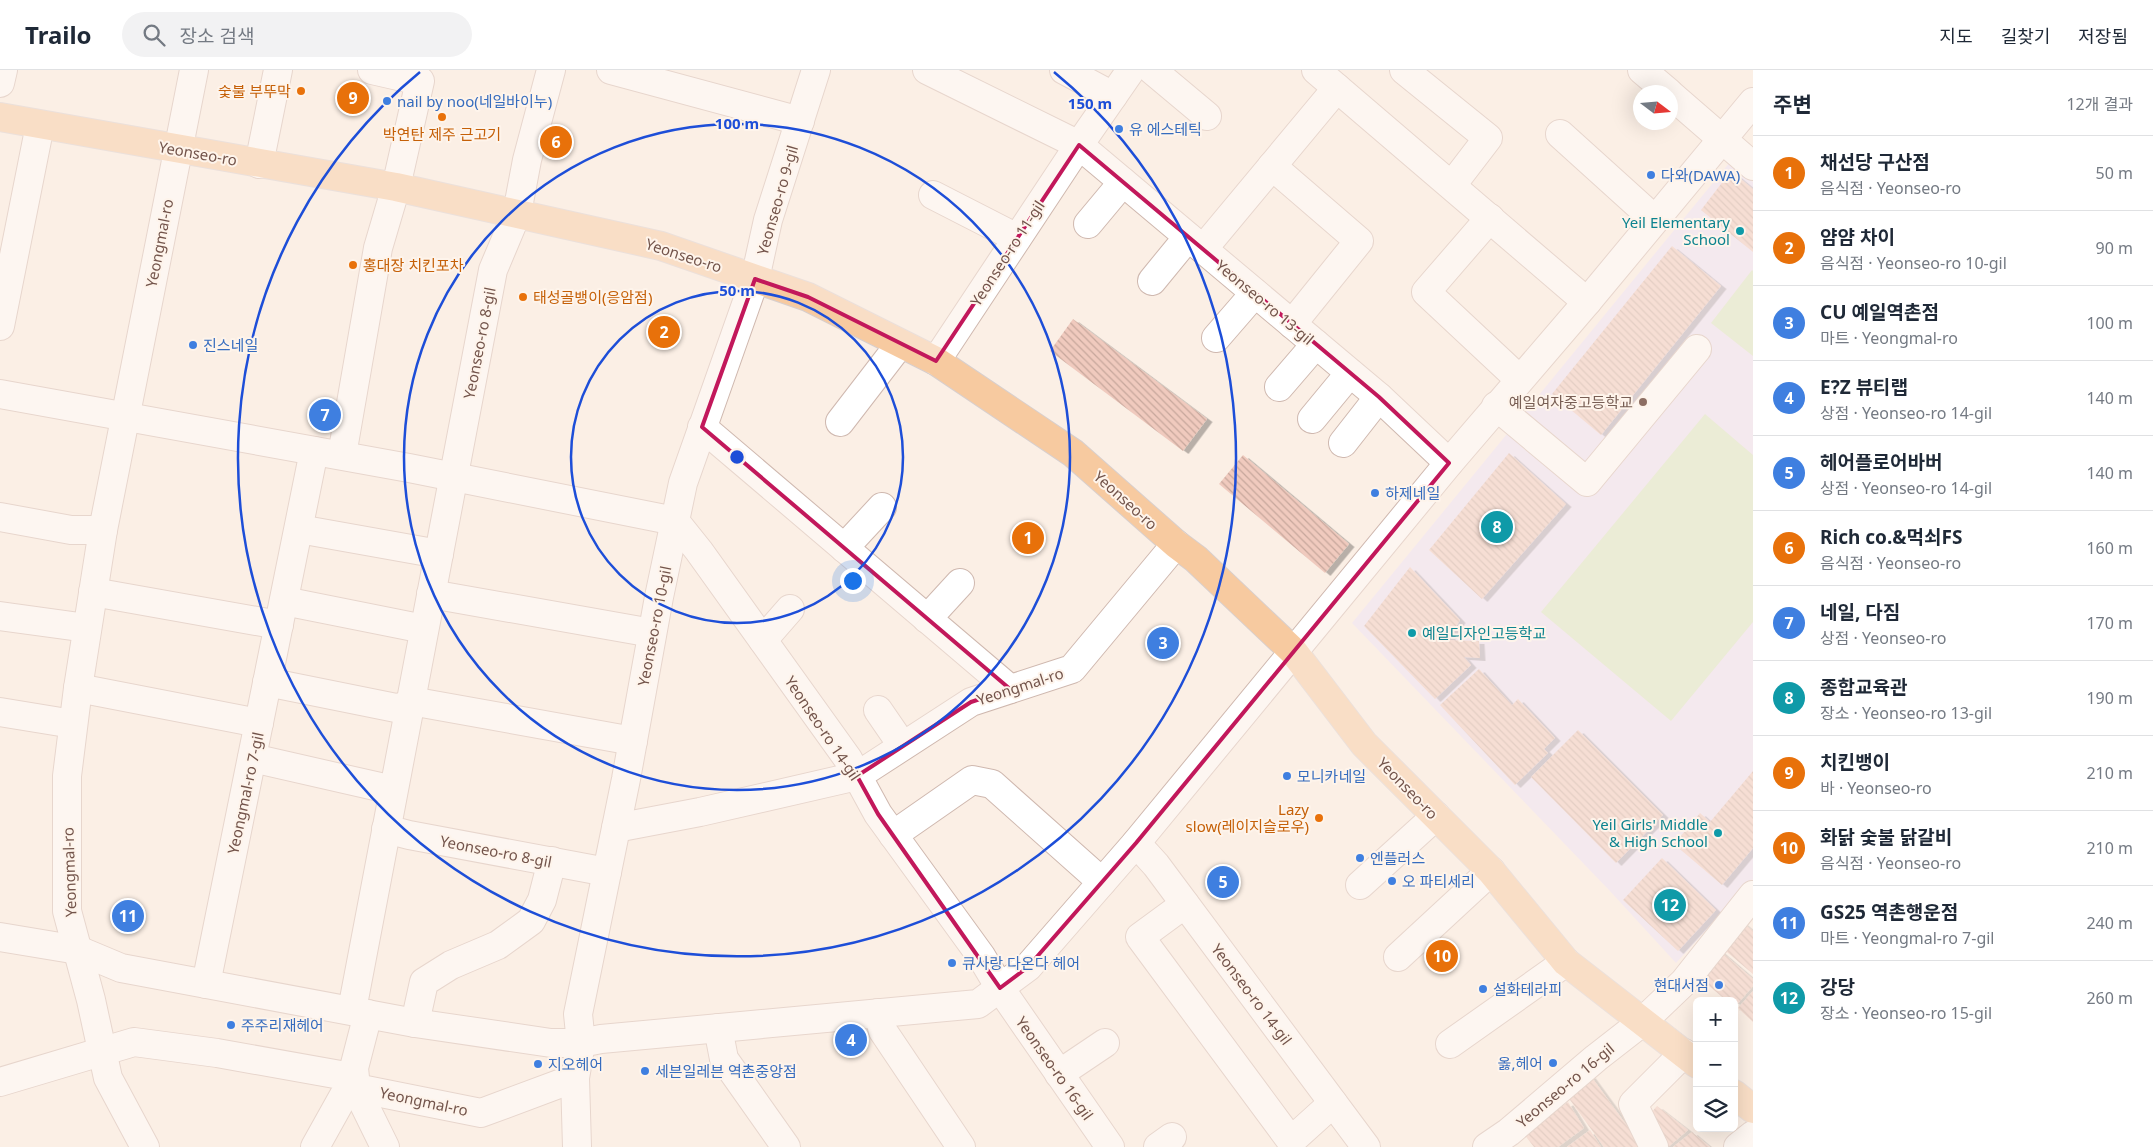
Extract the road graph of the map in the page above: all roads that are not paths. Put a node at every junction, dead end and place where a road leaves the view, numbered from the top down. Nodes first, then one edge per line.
1 (3, 70) edge
2 (194, 70) edge
3 (278, 70) edge
4 (372, 70) edge
5 (551, 70) edge
6 (611, 70) edge
7 (816, 70) edge
8 (927, 70) edge
9 (1064, 70) edge
10 (1131, 70) edge
11 (1152, 70) edge
12 (1316, 70) edge
13 (1404, 70) edge
14 (1642, 70) edge
15 (0, 83) edge
16 (1660, 85) edge
17 (1337, 88) junction
18 (1113, 96) junction
19 (1678, 101) edge
20 (1753, 102) edge
21 (1207, 116) dead end
22 (0, 118) edge
23 (800, 121) junction
24 (40, 125) junction
25 (1560, 134) dead end
26 (1722, 140) junction
27 (1079, 145) junction
28 (177, 150) junction
29 (259, 164) junction
30 (1272, 166) junction
31 (1753, 166) edge
32 (1123, 182) junction
33 (1452, 185) junction
34 (396, 187) junction
35 (933, 195) dead end
36 (517, 213) junction
37 (1490, 218) junction
38 (1654, 219) junction
39 (1088, 224) dead end
40 (1018, 238) junction
41 (1195, 243) junction
42 (755, 279) junction
43 (1152, 281) dead end
44 (1255, 293) junction
45 (1587, 302) junction
46 (1292, 324) junction
47 (0, 326) edge
48 (1216, 338) dead end
49 (900, 344) junction
50 (1316, 344) junction
51 (1697, 349) dead end
52 (936, 362) junction
53 (1350, 373) junction
54 (1519, 379) junction
55 (1279, 387) dead end
56 (0, 394) edge
57 (1379, 398) junction
58 (1496, 406) junction
59 (126, 416) junction
60 (1312, 419) dead end
61 (840, 422) dead end
62 (702, 427) junction
63 (1343, 443) dead end
64 (314, 451) junction
65 (342, 455) junction
66 (1448, 463) junction
67 (454, 476) junction
68 (882, 507) dead end
69 (0, 517) edge
70 (675, 521) junction
71 (299, 529) junction
72 (103, 530) junction
73 (1176, 544) junction
74 (844, 548) junction
75 (439, 554) junction
76 (960, 583) dead end
77 (93, 592) junction
78 (431, 594) junction
79 (790, 609) dead end
80 (282, 613) junction
81 (0, 616) edge
82 (927, 619) junction
83 (87, 628) junction
84 (424, 628) junction
85 (652, 633) junction
86 (762, 640) junction
87 (1293, 651) junction
88 (267, 682) junction
89 (78, 688) junction
90 (1010, 690) junction
91 (409, 706) junction
92 (878, 710) dead end
93 (0, 712) edge
94 (259, 723) junction
95 (73, 724) junction
96 (633, 741) junction
97 (902, 745) junction
98 (252, 758) junction
99 (857, 776) junction
100 (393, 790) junction
101 (1436, 816) junction
102 (386, 828) junction
103 (616, 828) junction
104 (893, 835) junction
105 (1136, 843) junction
106 (552, 861) junction
107 (1491, 871) junction
108 (607, 872) junction
109 (1102, 882) junction
110 (1360, 885) dead end
111 (1753, 895) edge
112 (1186, 904) junction
113 (0, 937) edge
114 (78, 950) junction
115 (1398, 957) dead end
116 (1566, 962) junction
117 (206, 984) junction
118 (1000, 988) junction
119 (360, 1012) junction
120 (878, 1013) junction
121 (1641, 1022) junction
122 (415, 1023) junction
123 (718, 1028) junction
124 (581, 1043) junction
125 (1105, 1043) dead end
126 (1450, 1044) dead end
127 (102, 1052) junction
128 (1690, 1059) edge
129 (1059, 1074) junction
130 (575, 1078) junction
131 (0, 1082) edge
132 (356, 1088) junction
133 (1738, 1097) edge
134 (1333, 1103) junction
135 (1753, 1109) edge
136 (1753, 1135) edge
137 (1515, 1139) edge
138 (137, 1145) edge
139 (315, 1147) edge
140 (385, 1147) edge
141 (577, 1147) edge
142 (786, 1147) edge
143 (961, 1147) edge
144 (1110, 1147) edge
145 (1366, 1147) edge
146 (1487, 1147) edge
147 (1654, 1147) edge
148 (1738, 1147) edge

1 - 15 street
2 - 28 street, Yeongmal-ro
3 - 29 street
4 - 34 street
5 - 36 street, Yeonseo-ro 8-gil
6 - 23 street
7 - 23 street, Yeonseo-ro 9-gil
8 - 27 street
9 - 18 street
10 - 18 street, Yeonseo-ro 11-gil
11 - 21 street
12 - 17 street
13 - 33 street
14 - 16 street
17 - 30 street
17 - 33 street
18 - 27 street, Yeonseo-ro 11-gil
19 - 26 street
20 - 26 street
22 - 24 main road, Yeonseo-ro
23 - 42 street, Yeonseo-ro 9-gil
24 - 28 main road, Yeonseo-ro
24 - 47 street
25 - 38 street
26 - 31 street
26 - 38 street
27 - 32 street, Yeonseo-ro 13-gil
27 - 40 street, Yeonseo-ro 11-gil
28 - 29 main road, Yeonseo-ro
28 - 59 street, Yeongmal-ro
29 - 34 main road, Yeonseo-ro
30 - 41 street
30 - 46 street
32 - 39 street
32 - 41 street, Yeonseo-ro 13-gil
33 - 37 street
34 - 36 main road, Yeonseo-ro
34 - 65 street
35 - 40 street
36 - 42 main road, Yeonseo-ro
36 - 67 street, Yeonseo-ro 8-gil
37 - 45 street
37 - 54 street
38 - 45 street
40 - 52 street, Yeonseo-ro 11-gil
41 - 43 street
41 - 44 street, Yeonseo-ro 13-gil
42 - 49 main road, Yeonseo-ro
42 - 62 street, Yeonseo-ro 10-gil
44 - 46 street, Yeonseo-ro 13-gil
44 - 48 street
45 - 54 street
46 - 50 street, Yeonseo-ro 13-gil
49 - 52 main road, Yeonseo-ro
49 - 61 street
50 - 53 street, Yeonseo-ro 13-gil
50 - 55 street
51 - 58 street
52 - 73 main road, Yeonseo-ro
53 - 57 street, Yeonseo-ro 13-gil
53 - 60 street
54 - 58 street
56 - 59 street
57 - 63 street
57 - 66 street, Yeonseo-ro 13-gil
58 - 66 street
59 - 64 street
59 - 72 street, Yeongmal-ro
62 - 70 street, Yeonseo-ro 10-gil
62 - 74 street
64 - 65 street
64 - 71 street
65 - 67 street
66 - 87 street
67 - 70 street
67 - 75 street, Yeonseo-ro 8-gil
68 - 74 street
69 - 72 street
70 - 85 street, Yeonseo-ro 10-gil
70 - 86 street, Yeonseo-ro 14-gil
71 - 75 street
71 - 80 street
72 - 77 street, Yeongmal-ro
73 - 87 main road, Yeonseo-ro
73 - 90 street, Yeongmal-ro
74 - 82 street
75 - 78 street, Yeonseo-ro 8-gil
76 - 82 street
77 - 80 street
77 - 83 street, Yeongmal-ro
78 - 84 street, Yeonseo-ro 8-gil
78 - 85 street
79 - 86 street
80 - 84 street
80 - 88 street, Yeongmal-ro 7-gil
81 - 83 street
82 - 90 street
83 - 89 street, Yeongmal-ro
84 - 91 street, Yeonseo-ro 8-gil
85 - 96 street, Yeonseo-ro 10-gil
86 - 99 street, Yeonseo-ro 14-gil
87 - 101 main road, Yeonseo-ro
87 - 105 street
88 - 91 street
88 - 94 street, Yeongmal-ro 7-gil
89 - 94 street
89 - 95 street, Yeongmal-ro
90 - 97 street, Yeongmal-ro
91 - 96 street
91 - 100 street, Yeonseo-ro 8-gil
92 - 97 street
93 - 95 street
94 - 98 street, Yeongmal-ro 7-gil
95 - 114 street, Yeongmal-ro
96 - 103 street, Yeonseo-ro 10-gil
97 - 99 street, Yeongmal-ro
98 - 100 street
98 - 117 street, Yeongmal-ro 7-gil
99 - 103 street
99 - 104 street, Yeonseo-ro 14-gil
100 - 102 street, Yeonseo-ro 8-gil
101 - 107 main road, Yeonseo-ro
101 - 110 street
102 - 106 street, Yeonseo-ro 8-gil
102 - 119 street, Yeonseo-ro 8-gil
103 - 108 street, Yeonseo-ro 10-gil
104 - 109 street
104 - 118 street, Yeonseo-ro 14-gil
105 - 109 street
105 - 112 street, Yeonseo-ro 14-gil
106 - 108 street, Yeonseo-ro 8-gil
106 - 122 street
107 - 115 street
107 - 116 main road, Yeonseo-ro
108 - 124 street, Yeonseo-ro 10-gil
109 - 118 street
111 - 121 street, Yeonseo-ro 16-gil
112 - 134 street, Yeonseo-ro 14-gil
112 - 134 street
113 - 114 street
114 - 117 street
114 - 127 street, Yeongmal-ro
116 - 121 main road, Yeonseo-ro
116 - 126 street
117 - 119 street
118 - 120 street
118 - 129 street, Yeonseo-ro 16-gil
119 - 122 street
119 - 132 street, Yeongmal-ro
120 - 123 street
120 - 143 street
121 - 128 main road, Yeonseo-ro
121 - 137 street, Yeonseo-ro 16-gil
122 - 124 street
123 - 124 street
123 - 142 street
124 - 130 street, Yeonseo-ro 10-gil
125 - 129 street
127 - 131 street, Yeongmal-ro
127 - 132 street, Yeongmal-ro
127 - 138 street, Yeongmal-ro
128 - 147 street
129 - 144 street, Yeonseo-ro 16-gil
130 - 132 street, Yeongmal-ro
130 - 141 street, Yeonseo-ro 10-gil
132 - 139 street
132 - 140 street, Yeongmal-ro
133 - 135 main road
134 - 145 street, Yeonseo-ro 14-gil
136 - 148 street
137 - 146 street, Yeonseo-ro 16-gil

